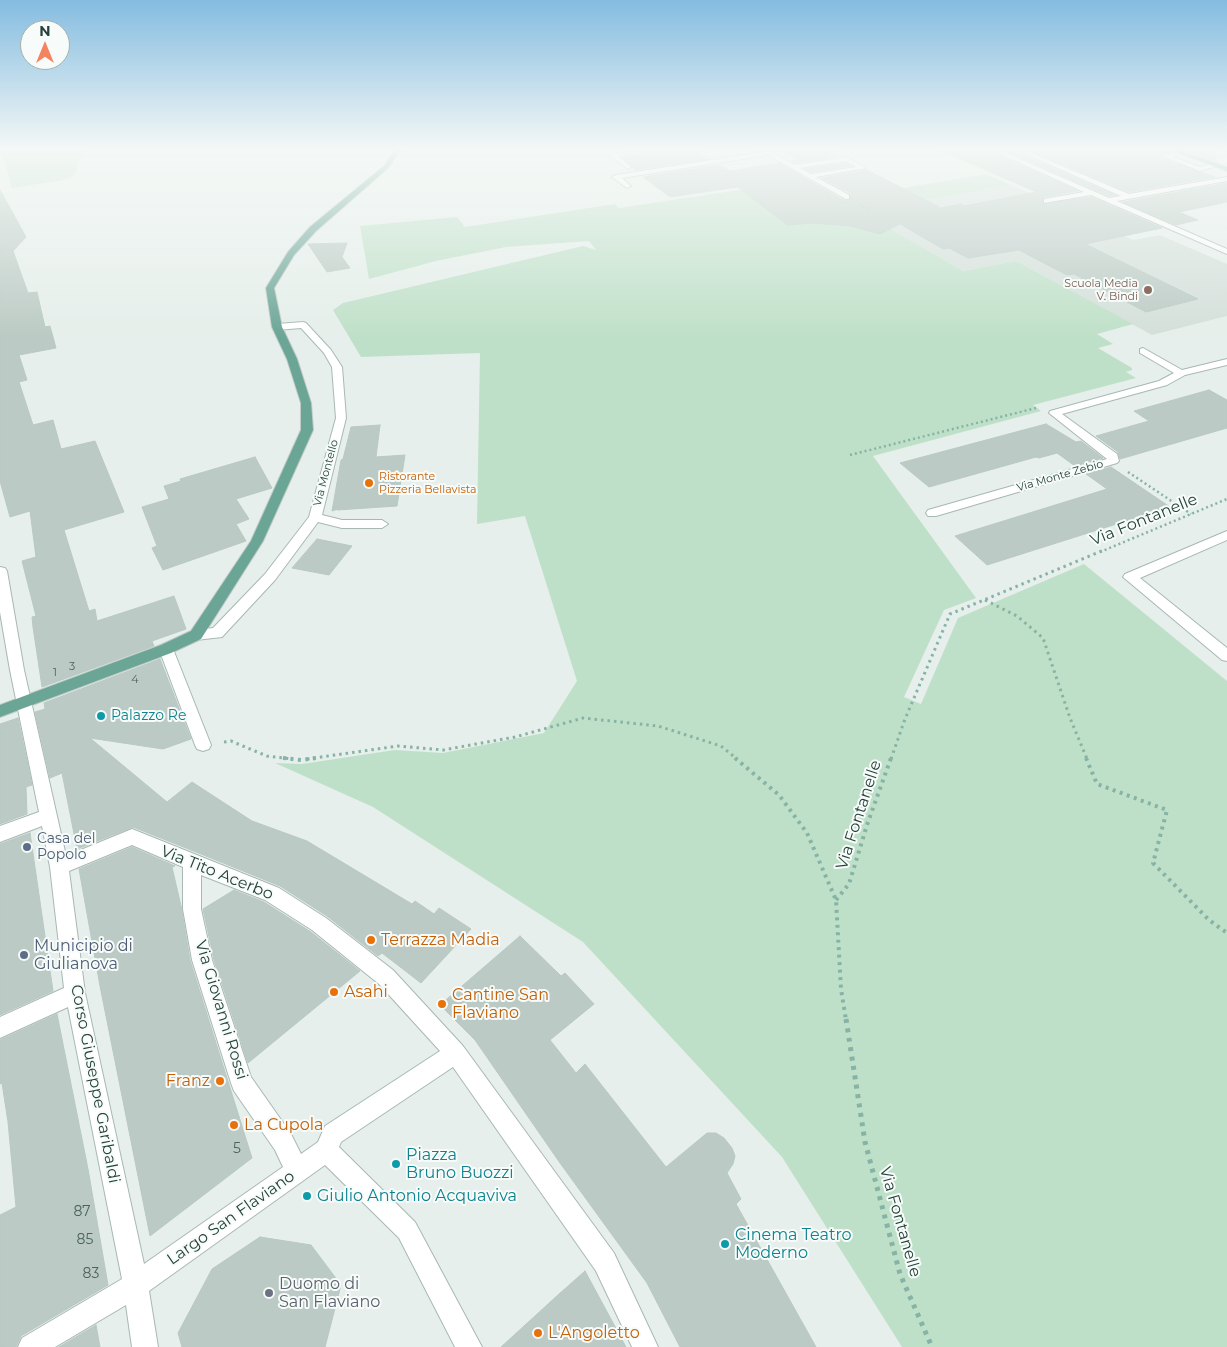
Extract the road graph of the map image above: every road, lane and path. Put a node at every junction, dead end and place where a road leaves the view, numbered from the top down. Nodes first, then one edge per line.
1 (332, 213) edge
2 (1137, 213) edge
3 (1227, 252) edge
4 (277, 327) junction
5 (1143, 352) dead end
6 (1227, 362) edge
7 (1181, 373) junction
8 (1036, 408) dead end
9 (850, 455) dead end
10 (1110, 462) junction
11 (1227, 499) edge
12 (932, 513) dead end
13 (1191, 514) junction
14 (315, 517) junction
15 (382, 524) dead end
16 (1227, 536) edge
17 (0, 572) edge
18 (984, 600) junction
19 (196, 635) junction
20 (166, 649) junction
21 (1226, 654) edge
22 (24, 702) junction
23 (0, 711) edge
24 (203, 745) joint
25 (48, 816) junction
26 (0, 834) edge
27 (192, 863) junction
28 (59, 867) junction
29 (836, 900) junction
30 (1227, 933) edge
31 (76, 993) junction
32 (0, 1028) edge
33 (456, 1053) junction
34 (326, 1150) junction
35 (297, 1172) junction
36 (136, 1285) junction
37 (31, 1347) edge
38 (144, 1347) edge
39 (469, 1347) edge
40 (645, 1347) edge
41 (932, 1347) edge

1 - 4 main road
2 - 3 street
4 - 14 street, Via Montello
4 - 19 main road
5 - 7 street
6 - 7 street, Via Monte Zebio
7 - 10 street, Via Monte Zebio
8 - 9 path
10 - 12 street, Via Monte Zebio
10 - 13 path
11 - 13 path, Via Fontanelle
13 - 18 path, Via Fontanelle
14 - 15 street
14 - 19 street, Via Montello
16 - 21 street
17 - 22 street, Corso Giuseppe Garibaldi
18 - 29 path, Via Fontanelle
18 - 30 path
19 - 20 main road, Via Montello
20 - 22 main road, Via Montello
20 - 24 street
22 - 23 main road, Via Montello
22 - 25 street, Corso Giuseppe Garibaldi
24 - 29 path
25 - 26 street
25 - 28 street, Corso Giuseppe Garibaldi
27 - 28 street, Via Tito Acerbo
27 - 33 street, Via Tito Acerbo
27 - 35 street, Via Giovanni Rossi
28 - 31 street, Corso Giuseppe Garibaldi
29 - 41 path, Via Fontanelle
31 - 32 street
31 - 36 street, Corso Giuseppe Garibaldi
33 - 34 street
33 - 40 street
34 - 35 street, Largo San Flaviano
34 - 39 street
35 - 36 street, Largo San Flaviano
36 - 37 street, Largo San Flaviano
36 - 38 street, Corso Giuseppe Garibaldi

